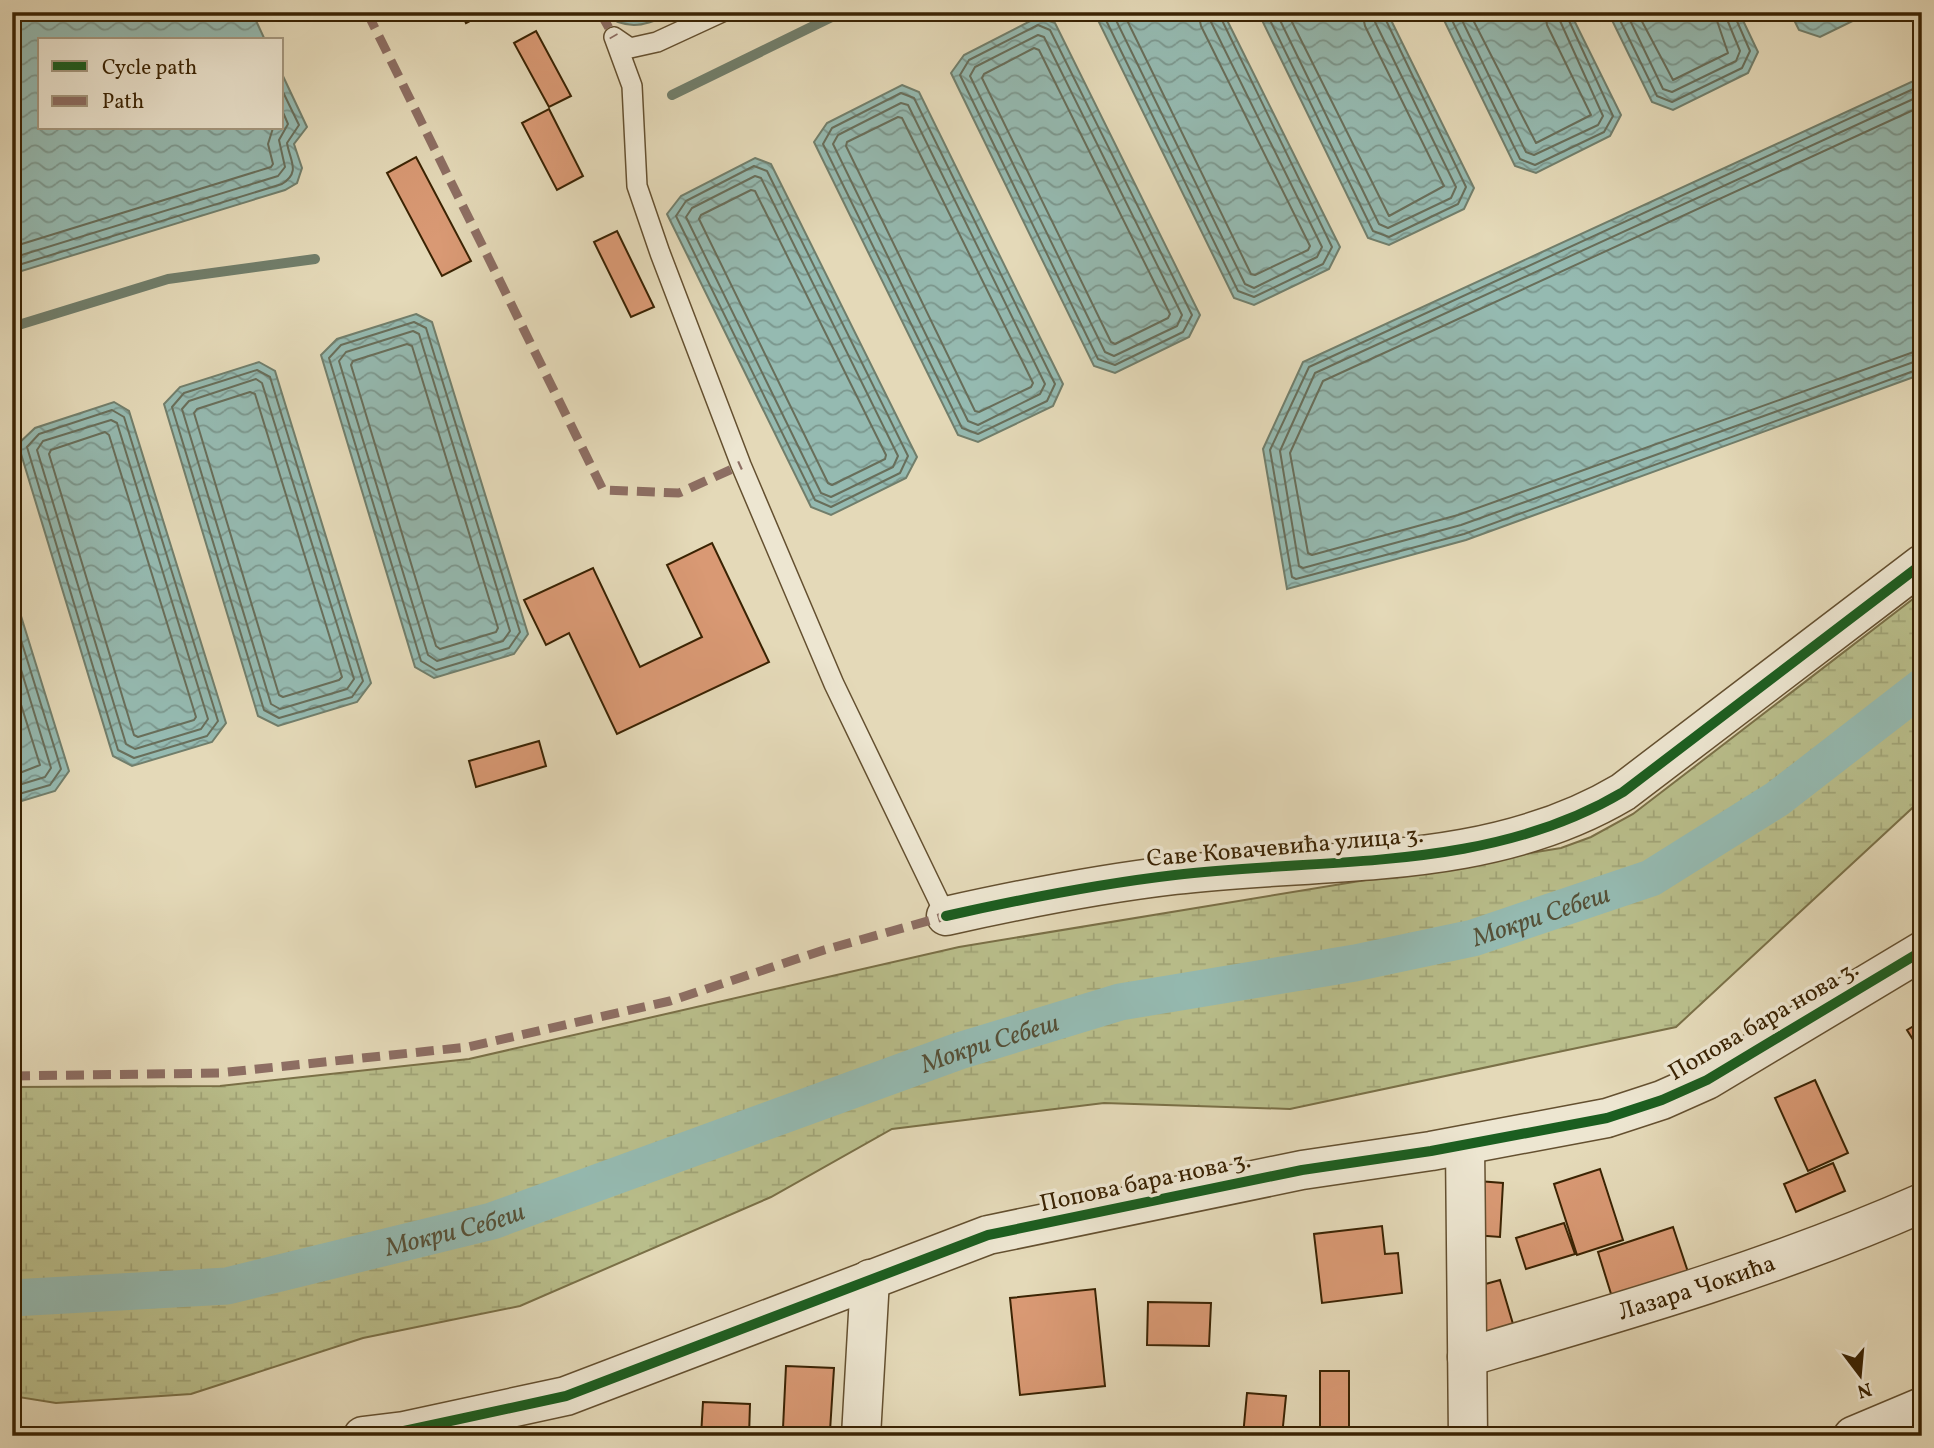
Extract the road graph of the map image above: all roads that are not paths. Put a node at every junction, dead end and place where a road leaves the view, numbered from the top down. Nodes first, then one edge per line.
1 (722, 12) edge
2 (1922, 564) edge
3 (946, 916) joint
4 (1922, 951) edge
5 (1465, 1145) junction
6 (1922, 1203) edge
7 (870, 1279) junction
8 (1468, 1357) junction
9 (1922, 1407) edge
10 (363, 1436) edge
11 (861, 1436) edge
12 (1468, 1436) edge
13 (1853, 1436) edge

1 - 3 lane
2 - 3 street, Саве Ковачевића улица 3.
4 - 5 street, Попова бара нова 3.
5 - 7 street, Попова бара нова 3.
5 - 8 street
6 - 8 street, Лазара Чокића
7 - 10 street, Попова бара нова 3.
7 - 11 street
8 - 12 street
9 - 13 street

